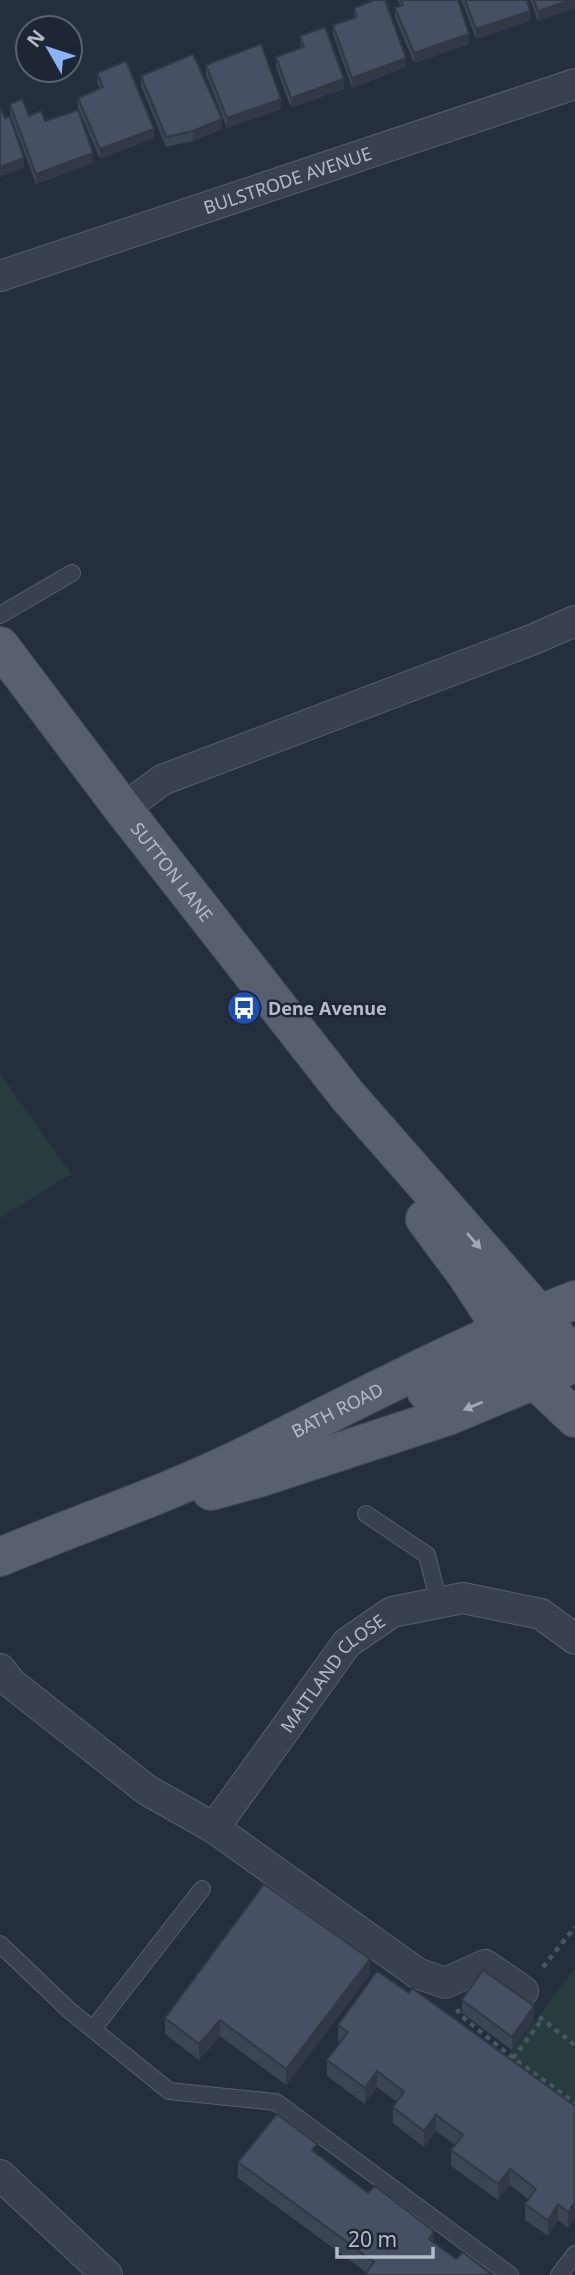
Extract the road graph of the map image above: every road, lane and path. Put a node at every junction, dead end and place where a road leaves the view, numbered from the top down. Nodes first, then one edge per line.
1 (575, 84) edge
2 (0, 276) edge
3 (72, 573) dead end
4 (0, 615) edge
5 (575, 621) edge
6 (0, 646) edge
7 (123, 809) junction
8 (346, 1096) junction
9 (575, 1300) edge
10 (566, 1345) edge
11 (519, 1356) junction
12 (575, 1418) edge
13 (366, 1514) dead end
14 (98, 1519) junction
15 (0, 1557) edge
16 (439, 1603) junction
17 (575, 1639) edge
18 (0, 1669) edge
19 (214, 1828) junction
20 (202, 1889) dead end
21 (575, 1927) edge
22 (0, 1944) edge
23 (445, 1983) junction
24 (523, 1991) junction
25 (541, 2021) junction
26 (93, 2029) junction
27 (575, 2045) edge
28 (513, 2058) junction
29 (575, 2103) edge
30 (0, 2175) edge
31 (575, 2255) edge
32 (107, 2275) edge
33 (510, 2275) edge
34 (559, 2275) edge

1 - 2 street, BULSTRODE AVENUE
3 - 4 lane
5 - 7 street
6 - 7 main road, SUTTON LANE
7 - 8 main road, SUTTON LANE
8 -> 10 main road, SUTTON LANE
8 - 11 main road, SUTTON LANE
9 - 10 main road, BATH ROAD
10 - 11 main road, BATH ROAD
10 - 11 main road, BATH ROAD
11 - 12 main road, SUTTON LANE
11 - 14 main road, BATH ROAD
11 -> 14 main road, BATH ROAD
13 - 16 lane
14 - 15 main road, BATH ROAD
16 - 17 street, MAITLAND CLOSE
16 - 19 street, MAITLAND CLOSE
18 - 19 street
19 - 23 street
20 - 26 lane
21 - 24 path
22 - 26 lane
23 - 24 street
23 - 28 path
24 - 25 path
25 - 27 path
25 - 28 path
26 - 33 lane
28 - 29 path
30 - 32 street
31 - 34 lane

